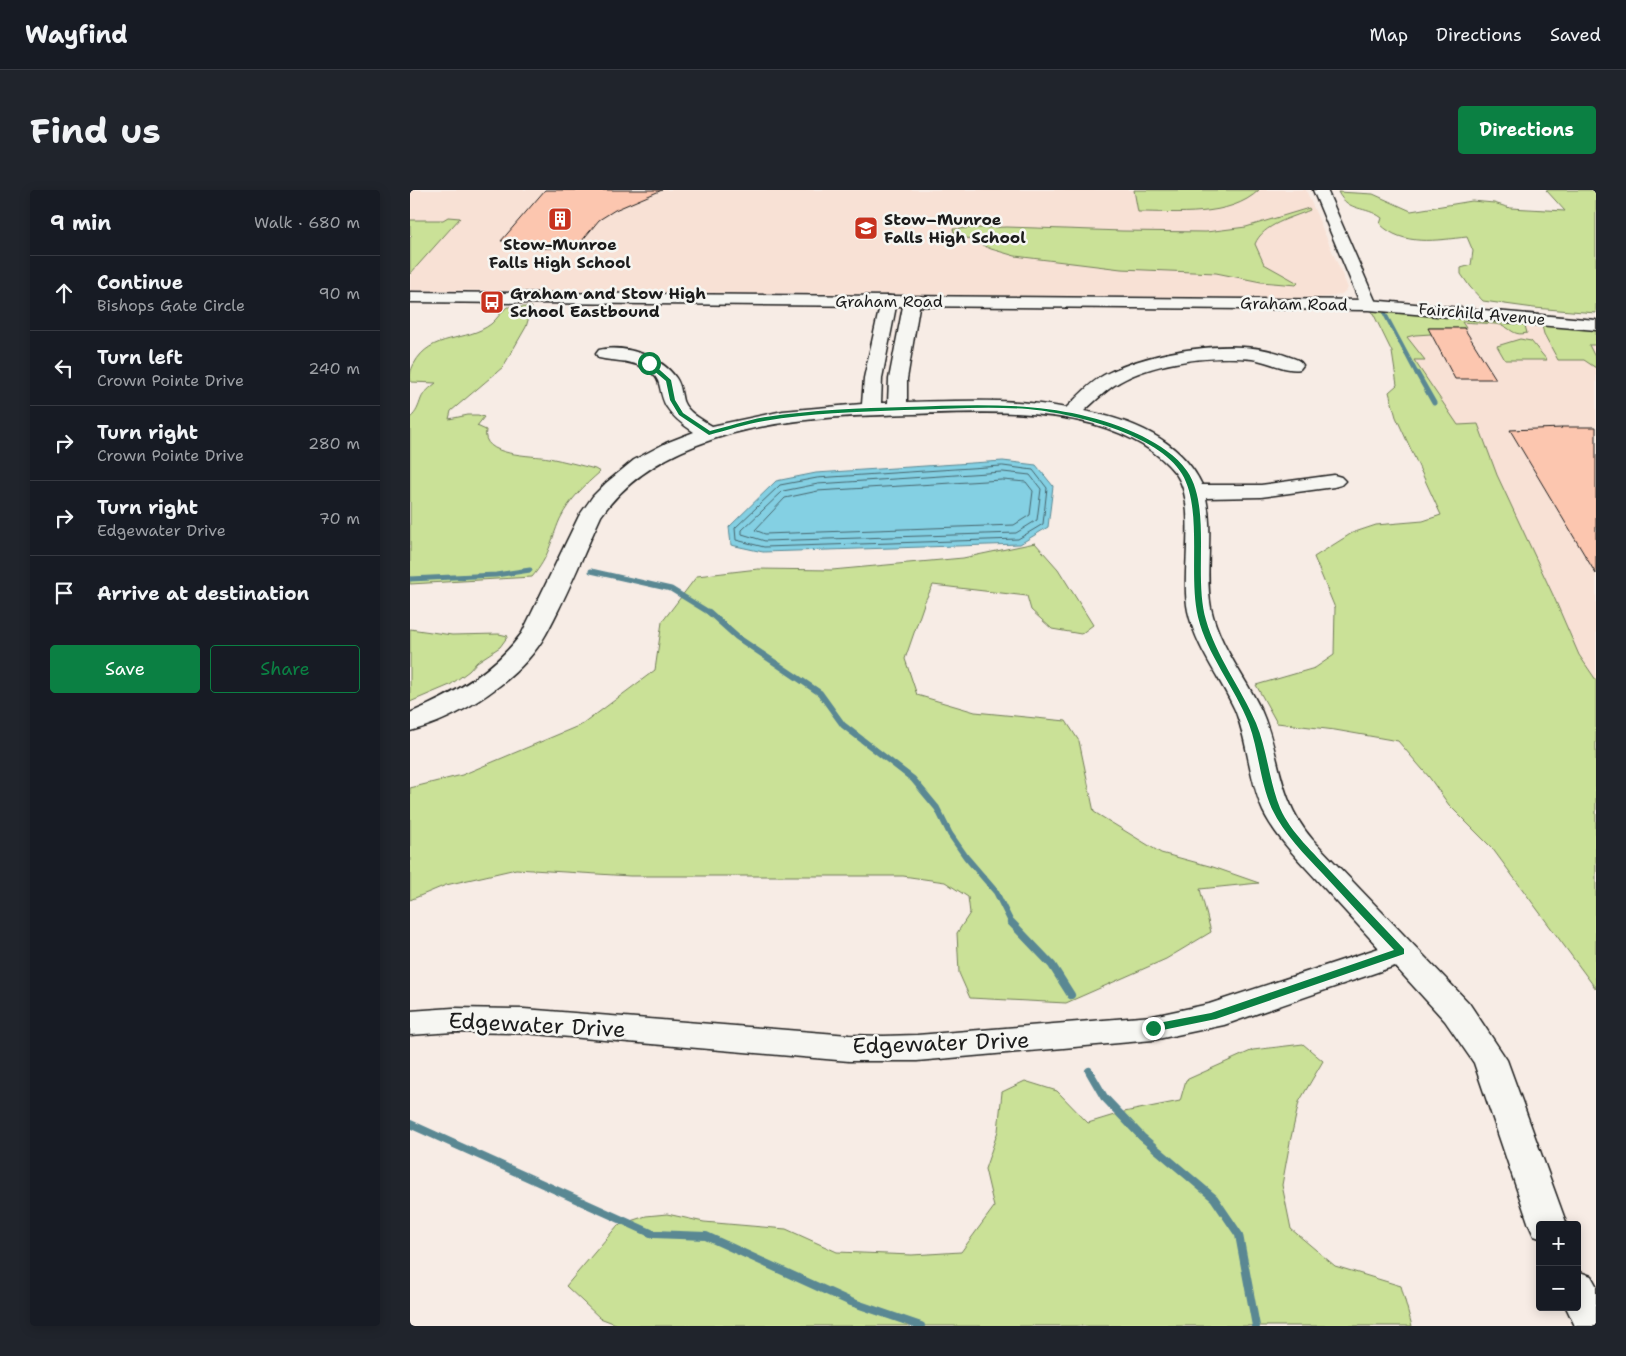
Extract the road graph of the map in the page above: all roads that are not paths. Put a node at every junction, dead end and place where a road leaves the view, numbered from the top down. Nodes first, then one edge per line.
1 (1320, 190) edge
2 (410, 297) edge
3 (890, 300) junction
4 (912, 301) junction
5 (1368, 305) junction
6 (1596, 325) edge
7 (884, 333) junction
8 (906, 333) junction
9 (605, 354) dead end
10 (875, 366) junction
11 (900, 366) junction
12 (1294, 366) dead end
13 (897, 408) junction
14 (871, 409) junction
15 (1070, 414) junction
16 (709, 433) junction
17 (1334, 481) dead end
18 (1194, 492) junction
19 (410, 723) edge
20 (1401, 952) junction
21 (410, 1023) edge
22 (1547, 1221) edge
23 (1581, 1296) edge
24 (1596, 1326) edge

1 - 5 street
2 - 3 street, Graham Road
3 - 4 street, Graham Road
3 - 7 street
4 - 5 street, Graham Road
4 - 8 street
5 - 6 street, Fairchild Avenue
7 - 8 street
7 - 10 street
8 - 11 street
9 - 16 street
10 - 11 street
10 - 14 street
11 - 13 street
12 - 15 street
13 - 14 street
13 - 15 street
14 - 16 street
15 - 18 street
16 - 19 street
17 - 18 street
18 - 20 street
20 - 21 street, Edgewater Drive
20 - 22 street
23 - 24 street

